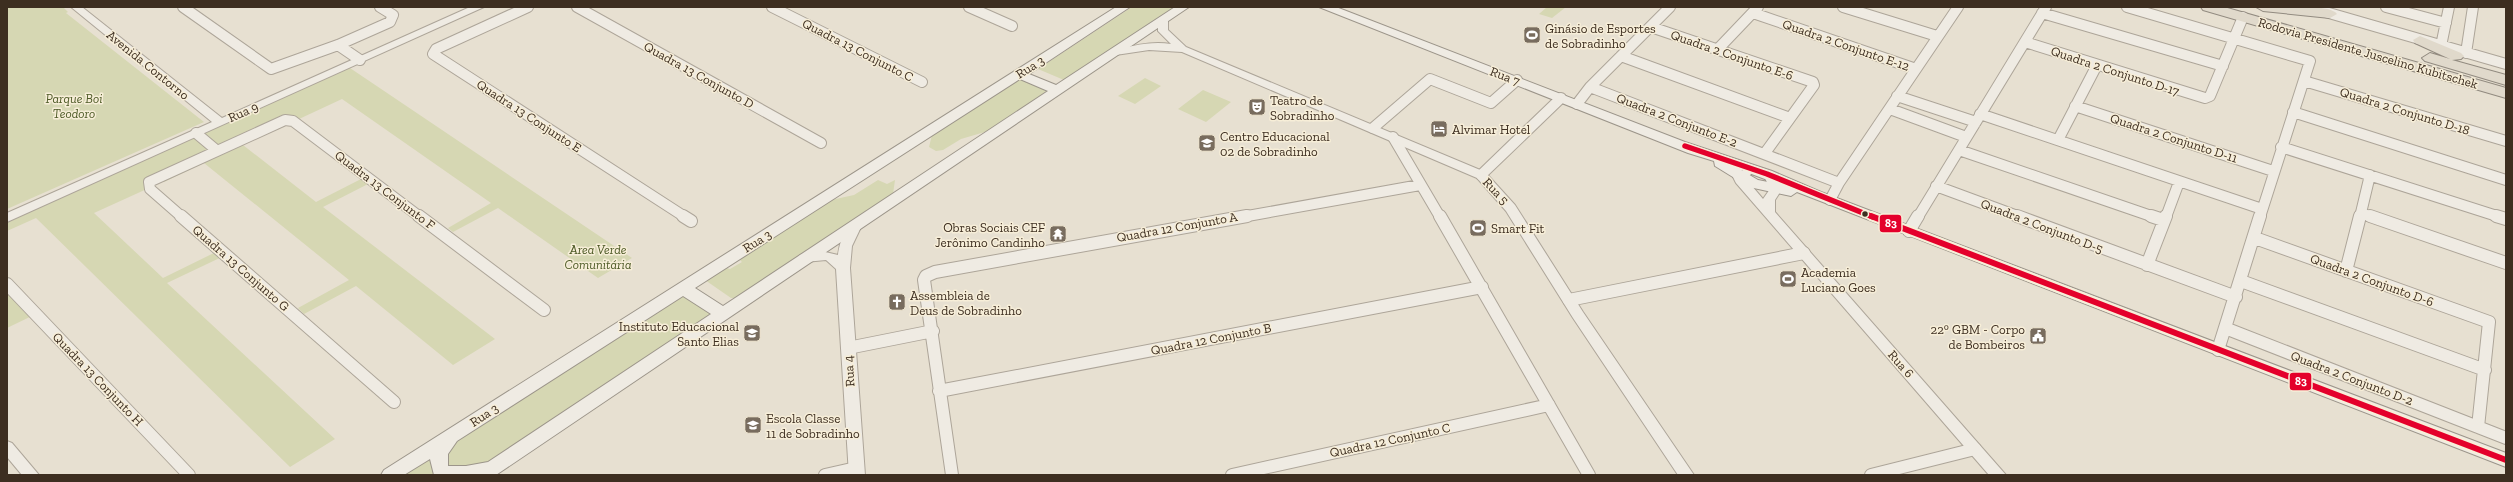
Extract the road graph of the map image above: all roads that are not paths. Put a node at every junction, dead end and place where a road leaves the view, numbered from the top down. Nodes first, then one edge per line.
1 (76, 7) edge
2 (183, 7) edge
3 (380, 7) edge
4 (479, 7) edge
5 (528, 7) edge
6 (577, 7) edge
7 (772, 7) edge
8 (969, 7) edge
9 (1124, 7) edge
10 (1183, 7) edge
11 (1325, 7) edge
12 (1670, 7) edge
13 (1843, 7) edge
14 (1878, 7) edge
15 (1958, 7) edge
16 (2127, 7) edge
17 (2208, 7) edge
18 (2263, 7) edge
19 (2307, 7) edge
20 (2386, 7) edge
21 (2449, 7) edge
22 (2473, 7) edge
23 (1756, 10) edge
24 (2044, 10) edge
25 (2323, 10) edge
26 (2247, 12) edge
27 (1871, 16) junction
28 (1162, 19) junction
29 (2446, 24) junction
30 (1012, 26) dead end
31 (1650, 27) junction
32 (1937, 36) junction
33 (2236, 39) junction
34 (2420, 40) junction
35 (2025, 42) junction
36 (338, 45) junction
37 (2441, 46) junction
38 (1185, 50) junction
39 (1717, 50) junction
40 (2466, 53) junction
41 (1113, 54) junction
42 (1621, 56) junction
43 (360, 60) junction
44 (2506, 64) edge
45 (2098, 65) junction
46 (2223, 66) junction
47 (1916, 69) junction
48 (1024, 71) junction
49 (2506, 79) edge
50 (1517, 80) junction
51 (2304, 80) junction
52 (922, 82) dead end
53 (1590, 87) junction
54 (1061, 88) junction
55 (2506, 93) edge
56 (1897, 96) junction
57 (1561, 98) junction
58 (1577, 104) junction
59 (2076, 106) junction
60 (1890, 109) junction
61 (2293, 112) junction
62 (1790, 118) junction
63 (1978, 118) junction
64 (221, 123) junction
65 (1373, 128) junction
66 (196, 133) junction
67 (1393, 137) junction
68 (1966, 137) junction
69 (2058, 140) junction
70 (2506, 141) edge
71 (821, 143) dead end
72 (1685, 146) junction
73 (2281, 147) junction
74 (215, 150) junction
75 (1958, 150) junction
76 (1765, 153) junction
77 (2273, 170) junction
78 (1762, 172) junction
79 (1481, 175) junction
80 (2370, 176) junction
81 (1739, 177) junction
82 (2506, 180) edge
83 (1839, 182) junction
84 (2179, 182) junction
85 (1420, 185) junction
86 (1936, 186) junction
87 (1776, 189) junction
88 (1823, 198) junction
89 (2262, 209) junction
90 (1769, 212) junction
91 (2361, 213) junction
92 (7, 218) edge
93 (2506, 219) edge
94 (2163, 220) junction
95 (691, 221) dead end
96 (856, 225) junction
97 (1909, 231) junction
98 (2255, 238) junction
99 (1804, 253) junction
100 (805, 258) junction
101 (2506, 263) edge
102 (2147, 265) junction
103 (843, 268) junction
104 (2346, 271) junction
105 (2241, 281) junction
106 (7, 284) edge
107 (1482, 287) junction
108 (683, 288) junction
109 (2236, 297) junction
110 (1569, 300) junction
111 (544, 310) dead end
112 (724, 314) junction
113 (2225, 328) junction
114 (933, 331) junction
115 (848, 348) junction
116 (2218, 350) junction
117 (2485, 370) junction
118 (939, 391) junction
119 (394, 402) dead end
120 (1549, 405) junction
121 (2478, 427) junction
122 (455, 433) junction
123 (2506, 438) edge
124 (7, 447) edge
125 (1975, 450) junction
126 (2506, 460) edge
127 (489, 471) edge
128 (857, 472) edge
129 (31, 475) edge
130 (189, 475) edge
131 (390, 475) edge
132 (825, 475) edge
133 (952, 475) edge
134 (1232, 475) edge
135 (1589, 475) edge
136 (1686, 475) edge
137 (1871, 475) edge
138 (1998, 475) edge

1 - 64 street, Avenida Contorno
2 - 36 street
3 - 36 street
4 - 43 street, Rua 9
5 - 95 street, Quadra 13 Conjunto E
6 - 71 street, Quadra 13 Conjunto D
7 - 52 street, Quadra 13 Conjunto C
8 - 30 street
9 - 48 main road, Rua 3
10 - 28 main road
11 - 50 main road, Rua 7
12 - 31 street
13 - 27 street
14 - 27 street
15 - 32 street
16 - 33 street
17 - 26 highway, Rodovia Presidente Juscelino Kubitschek
18 - 25 highway
19 - 25 street
20 - 29 street
21 - 29 street
22 - 40 street
23 - 39 street
23 - 47 street, Quadra 2 Conjunto E-12
24 - 35 street
24 - 46 street
25 - 34 street
26 - 33 street
26 - 49 highway, Rodovia Presidente Juscelino Kubitschek
26 - 55 highway, Rodovia Presidente Juscelino Kubitschek
27 - 32 street
28 - 38 street
28 - 41 main road
29 - 37 street
31 - 39 street, Quadra 2 Conjunto E-6
31 - 42 street
32 - 47 street
33 - 46 street
33 - 51 street
34 - 37 street
34 - 49 highway
35 - 45 street, Quadra 2 Conjunto D-17
35 - 63 street
36 - 43 street
37 - 40 street
38 - 41 street
38 - 65 street, Rua 5
39 - 62 street, Quadra 2 Conjunto E-6
40 - 44 street
41 - 54 main road
42 - 53 street
42 - 62 street
43 - 64 street, Rua 9
45 - 46 street, Quadra 2 Conjunto D-17
45 - 59 street
47 - 56 street
48 - 54 main road
48 - 108 main road, Rua 3
50 - 57 main road, Rua 7
50 - 65 street
51 - 61 street
51 - 70 street, Quadra 2 Conjunto D-18
53 - 58 street
53 - 76 street, Quadra 2 Conjunto E-2
54 - 96 main road
56 - 60 street
56 - 63 street
57 - 58 main road, Rua 7
57 - 79 street
58 - 72 main road, Rua 7
59 - 69 street
59 - 77 street, Quadra 2 Conjunto D-11
60 - 68 street
60 - 83 street
61 - 73 street
61 - 82 street
62 - 76 street
63 - 68 street
63 - 69 street
64 - 66 street, Rua 9
65 - 67 street, Rua 5
66 - 74 street
66 - 92 street, Rua 9
67 - 79 street, Rua 5
67 - 85 street
68 - 75 street
69 - 84 street
72 - 78 main road, Rua 7
72 - 81 main road, Rua 7
73 - 77 street
73 - 80 street
74 - 111 street, Quadra 13 Conjunto F
74 - 119 street, Quadra 13 Conjunto G
75 - 86 street
75 - 94 street
76 - 83 street, Quadra 2 Conjunto E-2
77 - 89 street
78 - 81 street
78 - 87 street
78 - 88 main road, Rua 7
79 - 110 street, Rua 5
80 - 91 street
80 - 93 street
81 - 87 main road, Rua 7
81 - 90 street, Rua 6
83 - 88 street
84 - 89 street
84 - 94 street
85 - 107 street
85 - 114 street, Quadra 12 Conjunto A
86 - 97 street
86 - 102 street, Quadra 2 Conjunto D-5
87 - 88 main road, Rua 7
87 - 90 street
88 - 97 main road, Rua 7
89 - 98 street
90 - 99 street, Rua 6
91 - 101 street
91 - 104 street
94 - 102 street
96 - 100 main road
96 - 103 street, Rua 4
97 - 116 main road, Rua 7
98 - 104 street, Quadra 2 Conjunto D-6
98 - 105 street
99 - 110 street
99 - 125 street, Rua 6
100 - 103 street
100 - 112 main road
102 - 109 street, Quadra 2 Conjunto D-5
103 - 115 street, Rua 4
104 - 117 street, Quadra 2 Conjunto D-6
105 - 109 street
105 - 117 street
106 - 130 street, Quadra 13 Conjunto H
107 - 118 street, Quadra 12 Conjunto B
107 - 120 street
108 - 112 main road
108 - 122 main road, Rua 3
109 - 113 street
110 - 136 street, Rua 5
112 - 127 main road
113 - 116 street
113 - 121 street, Quadra 2 Conjunto D-2
114 - 115 street
114 - 118 street
115 - 128 street, Rua 4
116 - 126 main road, Rua 7
117 - 121 street
118 - 133 street
120 - 134 street, Quadra 12 Conjunto C
120 - 135 street
121 - 123 street, Quadra 2 Conjunto D-2
122 - 127 main road
122 - 131 main road, Rua 3
124 - 129 street
125 - 137 street
125 - 138 street, Rua 6
128 - 132 street

